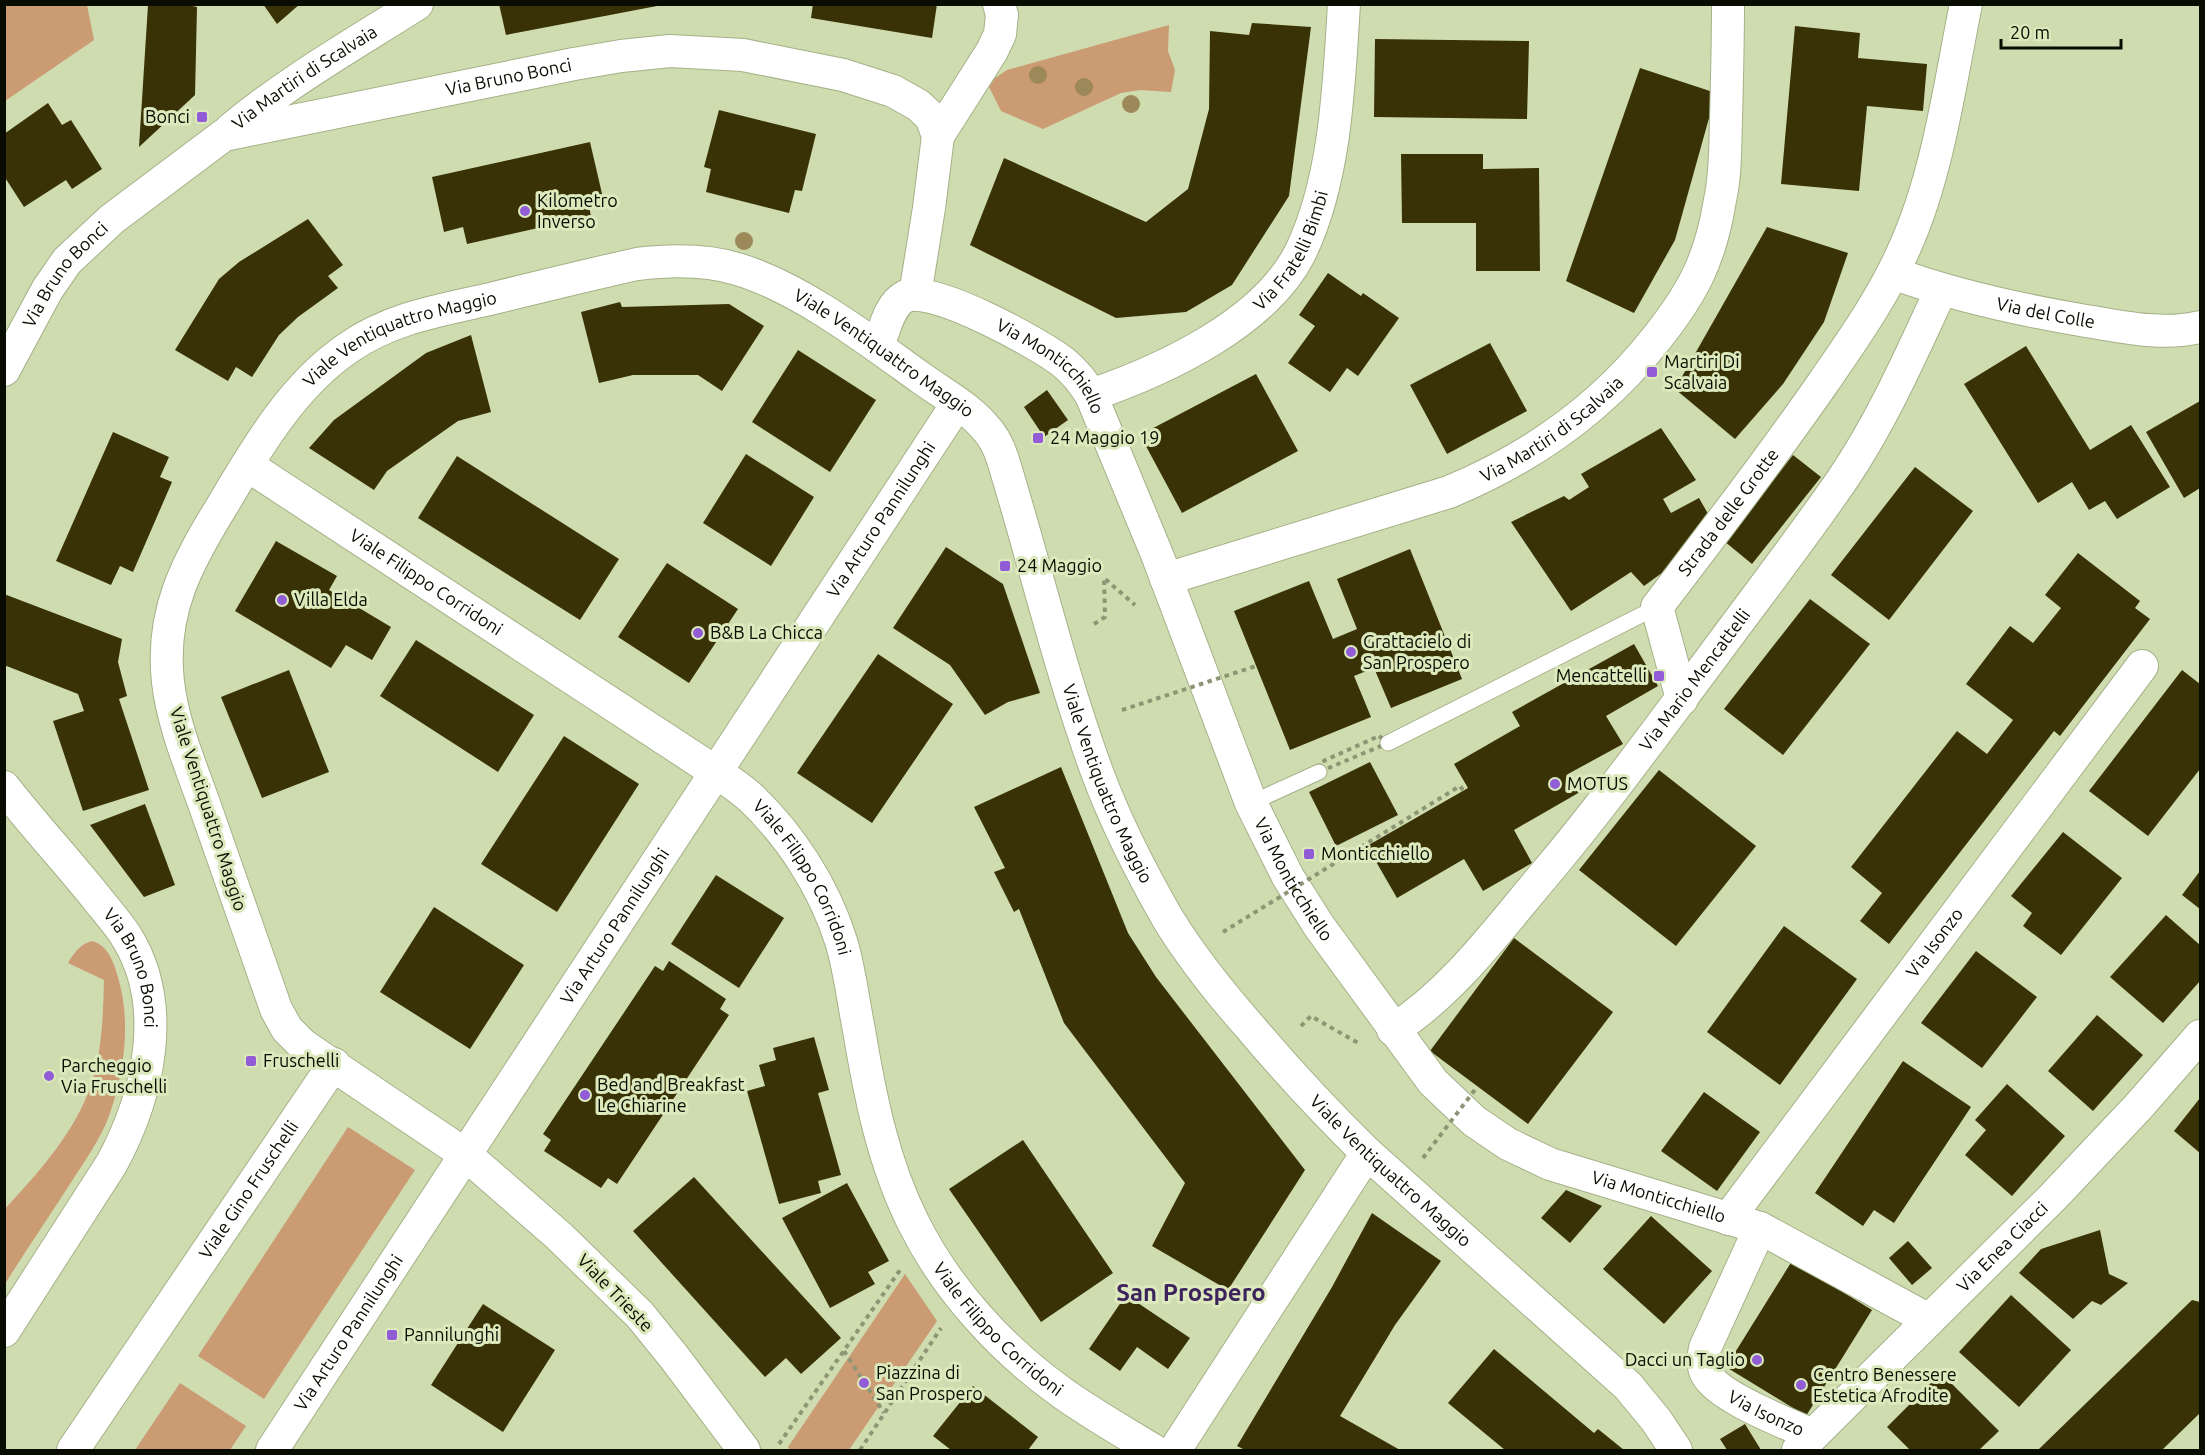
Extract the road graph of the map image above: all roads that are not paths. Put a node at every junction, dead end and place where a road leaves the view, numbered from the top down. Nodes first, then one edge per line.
1 (417, 4) edge
2 (999, 4) edge
3 (1344, 4) edge
4 (1728, 4) edge
5 (1966, 4) edge
6 (224, 135) junction
7 (938, 136) junction
8 (1893, 273) junction
9 (1941, 290) junction
10 (915, 295) junction
11 (2200, 327) edge
12 (878, 347) junction
13 (4, 370) edge
14 (1091, 395) junction
15 (957, 404) junction
16 (247, 465) junction
17 (1166, 579) junction
18 (1657, 607) junction
19 (2142, 666) dead end
20 (1682, 699) junction
21 (1388, 743) road end
22 (717, 772) junction
23 (1319, 772) road end
24 (4, 787) edge
25 (1251, 803) junction
26 (1393, 1030) junction
27 (2200, 1036) edge
28 (334, 1064) junction
29 (1367, 1153) junction
30 (466, 1155) junction
31 (1728, 1219) junction
32 (1760, 1228) junction
33 (1929, 1320) junction
34 (4, 1331) edge
35 (1805, 1443) edge
36 (73, 1450) edge
37 (272, 1450) edge
38 (744, 1450) edge
39 (1153, 1450) edge
40 (1175, 1450) edge
41 (1676, 1450) edge

1 - 6 street, Via Martiri di Scalvaia
2 - 7 street
3 - 14 street, Via Fratelli Bimbi
4 - 17 street, Via Martiri di Scalvaia
5 - 8 street, Strada delle Grotte
6 - 7 street, Via Bruno Bonci
6 - 13 street, Via Bruno Bonci
7 - 10 street
8 - 9 street, Via del Colle
8 - 18 street, Strada delle Grotte
9 - 11 street, Via del Colle
9 - 20 street, Via Mario Mencattelli
10 - 12 street
10 - 14 street, Via Monticchiello
12 - 15 street, Viale Ventiquattro Maggio
12 - 16 street, Viale Ventiquattro Maggio
14 - 17 street, Via Monticchiello
15 - 22 street, Via Arturo Pannilunghi
15 - 29 street, Viale Ventiquattro Maggio
16 - 22 street, Viale Filippo Corridoni
16 - 28 street, Viale Ventiquattro Maggio
17 - 25 street, Via Monticchiello
18 - 20 street
18 - 21 lane, Strada delle Grotte
19 - 31 street, Via Isonzo
20 - 26 street, Via Mario Mencattelli
22 - 30 street, Via Arturo Pannilunghi
22 - 39 street, Viale Filippo Corridoni
23 - 25 lane
24 - 34 street, Via Bruno Bonci
25 - 26 street, Via Monticchiello
26 - 31 street, Via Monticchiello
27 - 33 street, Via Enea Ciacci
28 - 30 street
28 - 36 street, Viale Gino Fruschelli
29 - 40 street
29 - 41 street, Viale Ventiquattro Maggio
30 - 37 street, Via Arturo Pannilunghi
30 - 38 street, Viale Trieste
31 - 32 street, Via Monticchiello
32 - 33 street, Via Monticchiello
32 - 35 street, Via Isonzo
33 - 35 street, Via Enea Ciacci

